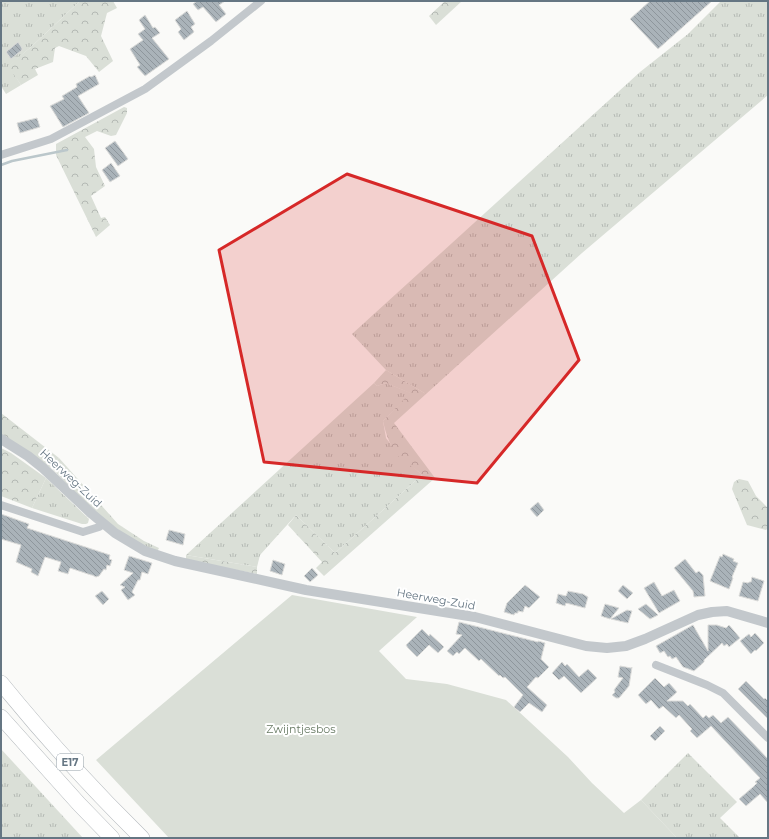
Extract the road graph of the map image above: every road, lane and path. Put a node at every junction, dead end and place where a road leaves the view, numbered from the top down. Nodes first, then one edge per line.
1 (261, 1) edge
2 (1, 155) edge
3 (1, 439) edge
4 (1, 505) edge
5 (103, 524) junction
6 (768, 623) edge
7 (656, 665) dead end
8 (1, 683) edge
9 (1, 717) edge
10 (768, 738) edge
11 (112, 838) edge
12 (142, 838) edge

1 - 2 street
3 - 5 street, Heerweg-Zuid
4 - 5 street, Heerweg-Zuid
5 - 6 street, Heerweg-Zuid
7 - 10 street
8 - 12 highway, E17
9 - 11 highway, E17

